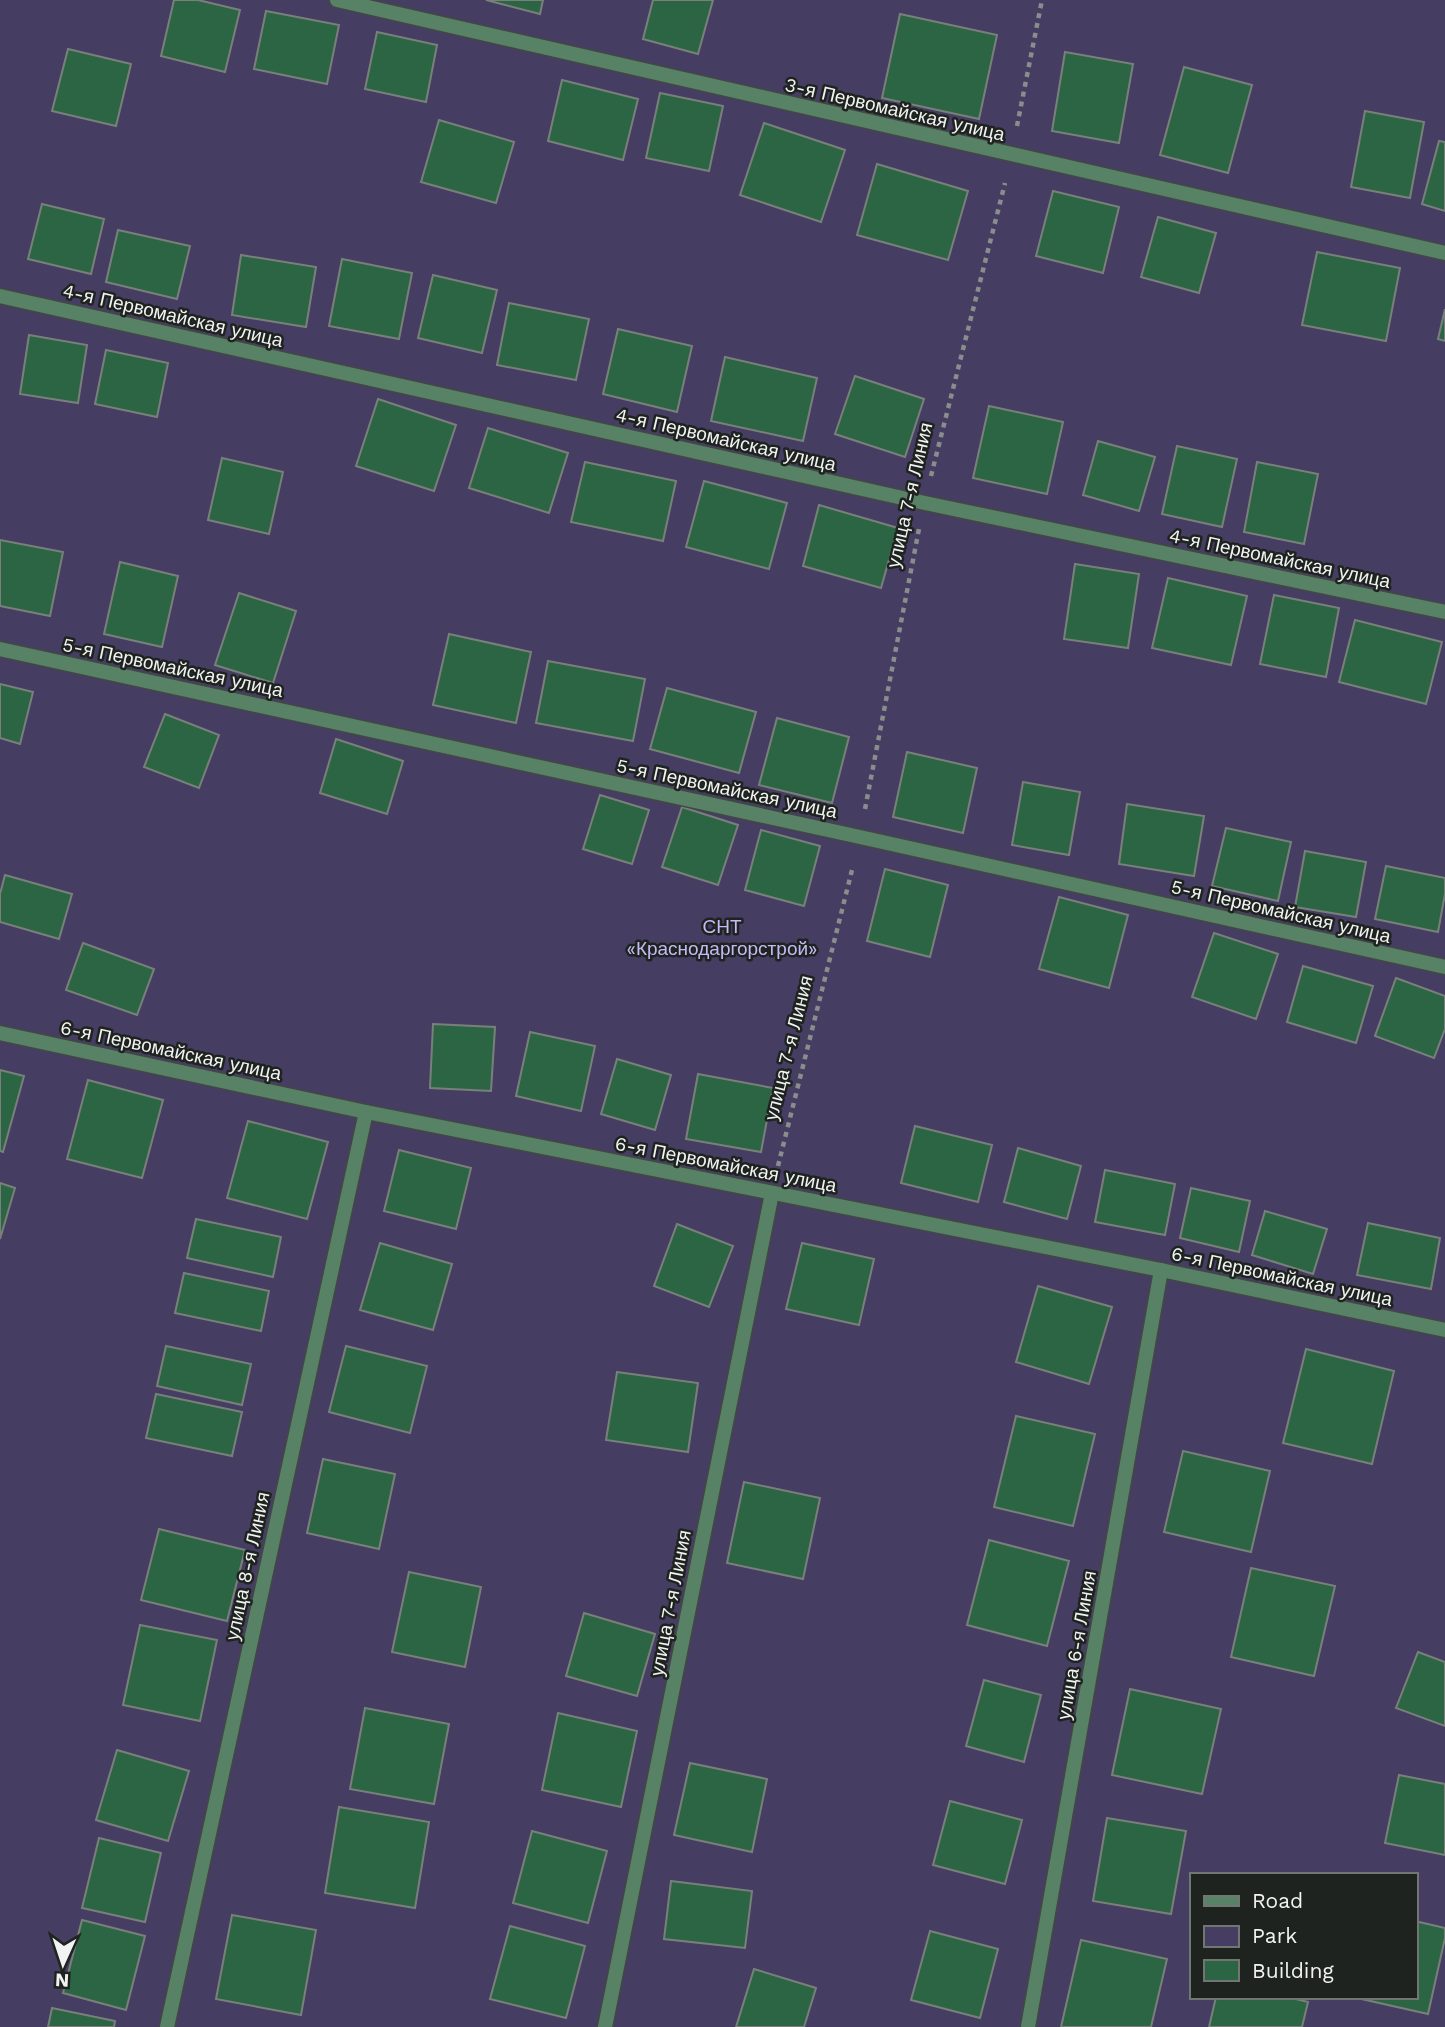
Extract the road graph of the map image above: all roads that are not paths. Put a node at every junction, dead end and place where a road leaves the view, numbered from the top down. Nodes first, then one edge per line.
1 (337, 0) edge
2 (1445, 253) edge
3 (0, 296) edge
4 (1445, 612) edge
5 (0, 649) edge
6 (1445, 967) edge
7 (0, 1033) edge
8 (366, 1112) junction
9 (772, 1193) junction
10 (1161, 1270) junction
11 (1445, 1330) edge
12 (167, 2027) edge
13 (605, 2027) edge
14 (1028, 2027) edge

1 - 2 street, 3-я Первомайская улица
3 - 4 street, 4-я Первомайская улица
5 - 6 street, 5-я Первомайская улица
7 - 8 street, 6-я Первомайская улица
8 - 9 street, 6-я Первомайская улица
8 - 12 street, улица 8-я Линия
9 - 10 street, 6-я Первомайская улица
9 - 13 street, улица 7-я Линия
10 - 11 street, 6-я Первомайская улица
10 - 14 street, улица 6-я Линия

